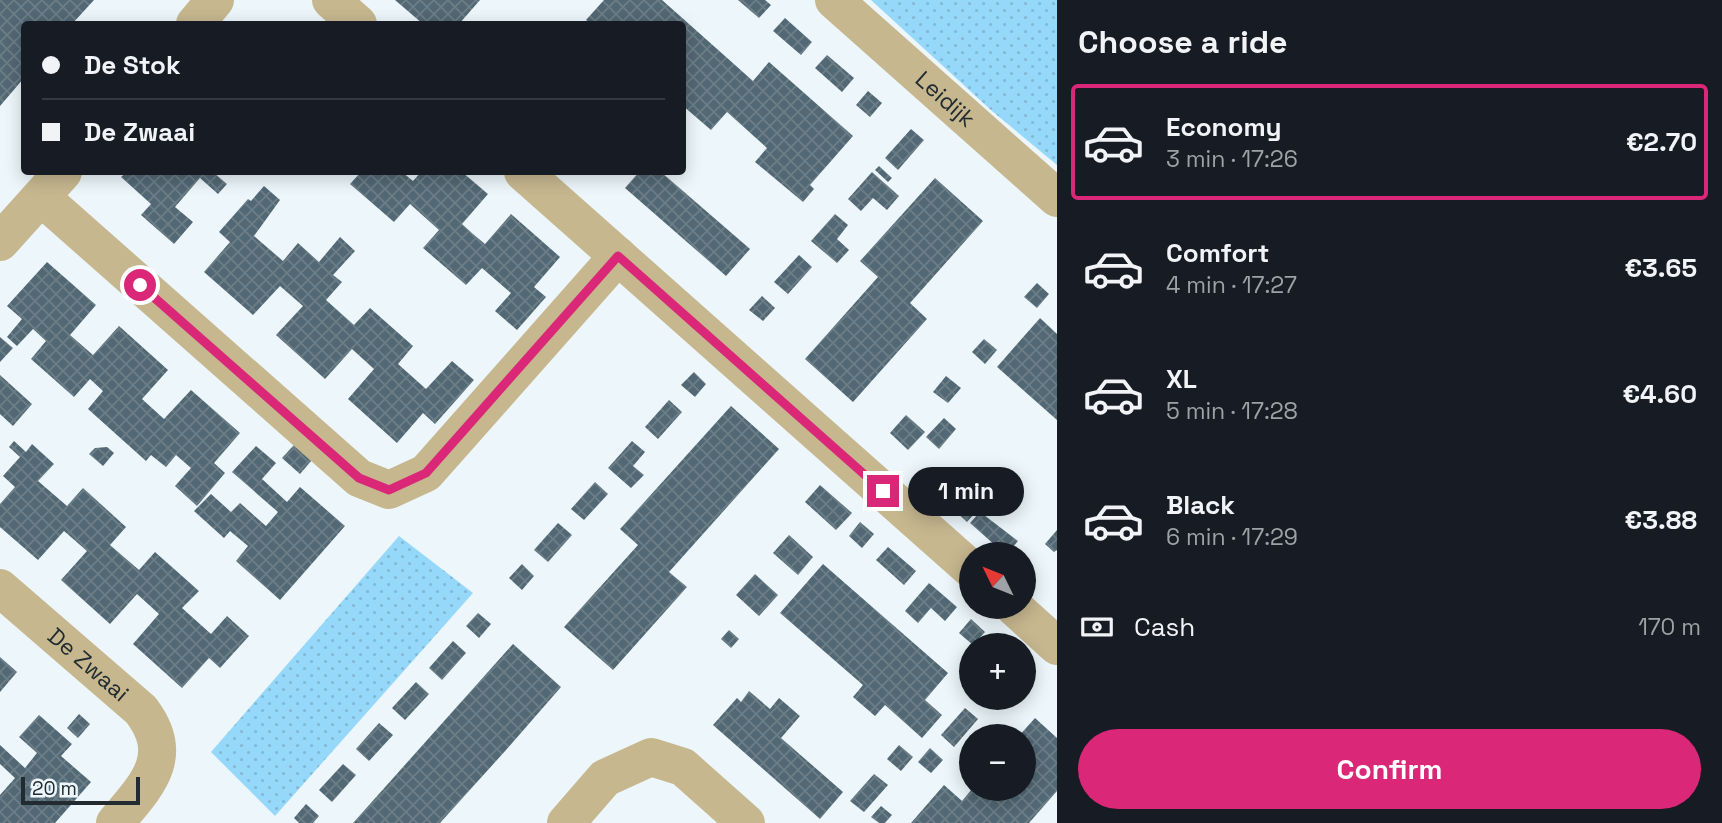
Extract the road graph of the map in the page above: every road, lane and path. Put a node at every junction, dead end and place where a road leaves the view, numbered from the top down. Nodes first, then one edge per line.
1 (215, 0) edge
2 (331, 0) edge
3 (834, 0) edge
4 (198, 21) edge
5 (355, 21) edge
6 (526, 175) edge
7 (52, 184) edge
8 (1057, 198) edge
9 (0, 242) edge
10 (618, 256) junction
11 (959, 558) edge
12 (0, 588) edge
13 (1028, 620) edge
14 (1057, 646) edge
15 (115, 823) edge
16 (566, 823) edge
17 (747, 823) edge

1 - 4 street
2 - 5 street
3 - 8 street, Leidijk
6 - 10 street
7 - 9 street
7 - 10 street
10 - 11 street
12 - 15 street, De Zwaai
13 - 14 street
16 - 17 street

